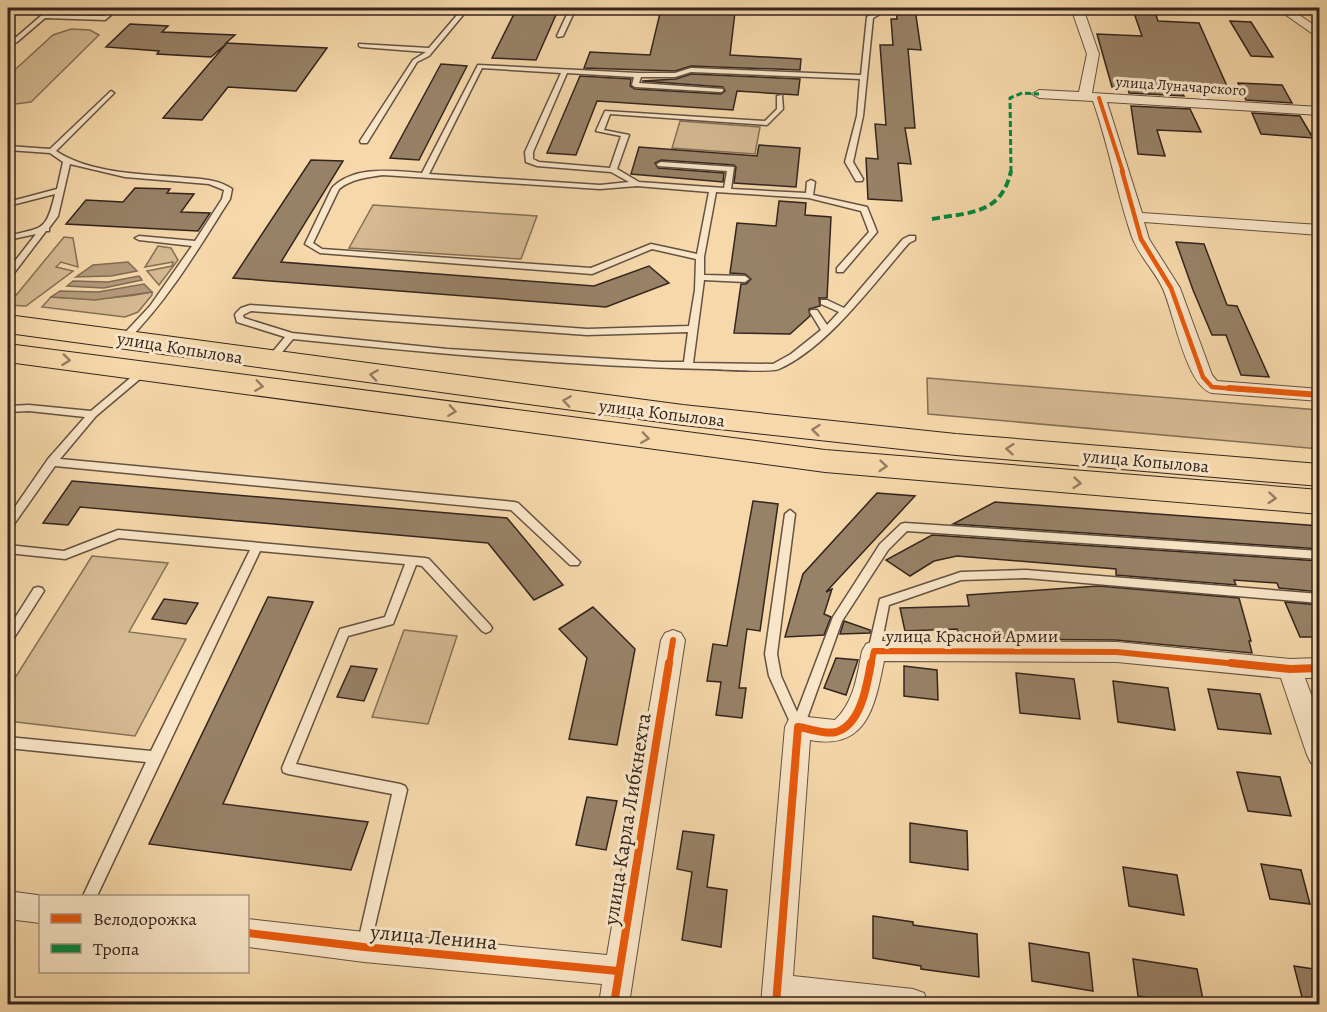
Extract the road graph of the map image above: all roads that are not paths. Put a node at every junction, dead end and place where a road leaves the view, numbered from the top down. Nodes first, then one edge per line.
1 (117, 8) edge
2 (444, 8) edge
3 (465, 8) edge
4 (573, 8) edge
5 (881, 8) edge
6 (1077, 8) edge
7 (1174, 8) edge
8 (1233, 8) edge
9 (1281, 8) edge
10 (1298, 8) edge
11 (1320, 9) edge
12 (1320, 35) edge
13 (560, 36) dead end
14 (8, 43) edge
15 (361, 45) dead end
16 (431, 50) junction
17 (565, 70) junction
18 (638, 75) junction
19 (864, 77) junction
20 (721, 90) dead end
21 (111, 93) dead end
22 (1040, 94) dead end
23 (780, 96) dead end
24 (1092, 97) junction
25 (1320, 111) edge
26 (364, 141) dead end
27 (8, 148) edge
28 (52, 151) junction
29 (67, 161) junction
30 (660, 164) dead end
31 (613, 170) junction
32 (425, 176) junction
33 (859, 179) dead end
34 (811, 182) dead end
35 (637, 184) junction
36 (60, 190) junction
37 (713, 190) junction
38 (727, 190) junction
39 (809, 196) junction
40 (8, 204) edge
41 (1134, 217) junction
42 (46, 229) junction
43 (1320, 230) edge
44 (8, 238) edge
45 (139, 238) dead end
46 (912, 238) dead end
47 (196, 244) junction
48 (700, 257) junction
49 (840, 270) dead end
50 (8, 275) edge
51 (701, 277) junction
52 (745, 279) dead end
53 (824, 302) dead end
54 (844, 311) junction
55 (814, 312) dead end
56 (8, 324) edge
57 (694, 328) junction
58 (825, 329) junction
59 (291, 336) junction
60 (124, 339) junction
61 (8, 353) edge
62 (269, 362) junction
63 (688, 365) junction
64 (145, 370) junction
65 (1320, 394) edge
66 (8, 408) edge
67 (93, 414) junction
68 (52, 462) junction
69 (1320, 475) edge
70 (1320, 502) edge
71 (790, 514) dead end
72 (8, 524) edge
73 (257, 546) junction
74 (8, 549) edge
75 (1320, 555) edge
76 (412, 561) junction
77 (574, 562) dead end
78 (38, 591) dead end
79 (1320, 599) edge
80 (486, 628) dead end
81 (8, 638) edge
82 (673, 640) dead end
83 (874, 651) junction
84 (1320, 668) edge
85 (1290, 669) junction
86 (798, 727) junction
87 (8, 741) edge
88 (1320, 755) edge
89 (155, 757) junction
90 (91, 895) edge
91 (8, 905) edge
92 (39, 909) edge
93 (249, 933) edge
94 (364, 947) junction
95 (618, 971) junction
96 (777, 997) edge
97 (614, 1005) edge
98 (913, 1005) edge

1 - 14 lane
2 - 3 street
3 - 16 lane
4 - 13 lane
5 - 19 lane
6 - 24 street
7 - 8 street
9 - 12 street
10 - 11 street
15 - 16 lane
16 - 26 lane
17 - 18 lane
17 - 31 lane
17 - 32 lane
18 - 19 lane
18 - 20 lane
19 - 33 lane
21 - 28 lane
22 - 24 street, улица Луначарского
23 - 31 lane
24 - 25 street, улица Луначарского
24 - 41 street
27 - 28 lane
28 - 29 lane
29 - 36 lane
29 - 47 lane
30 - 38 lane
31 - 35 lane
32 - 35 lane
32 - 48 lane
34 - 39 lane
35 - 37 lane
36 - 40 lane
36 - 42 lane
37 - 38 lane
37 - 48 lane
38 - 39 lane
39 - 49 lane
41 - 43 street
41 - 65 street
42 - 44 lane
42 - 50 lane
45 - 47 lane
46 - 54 lane
47 - 60 lane
48 - 51 lane
51 - 52 lane
51 - 57 lane
53 - 54 lane
54 - 58 lane
55 - 58 lane
56 - 60 main road, улица Копылова
57 - 59 lane
57 - 63 lane
58 - 63 lane
59 - 62 lane
59 - 63 lane
60 - 62 main road, улица Копылова
61 -> 64 main road, улица Копылова
69 -> 62 main road, улица Копылова
64 - 67 lane
64 -> 70 main road, улица Копылова
66 - 67 lane
67 - 68 lane
68 - 72 lane
68 - 77 lane
71 - 86 lane
73 - 74 lane
73 - 76 lane
73 - 89 lane
75 - 86 lane
76 - 80 lane
76 - 94 lane
78 - 81 lane
79 - 83 lane
82 - 95 street, улица Карла Либкнехта
83 - 85 street, улица Красной Армии
83 - 86 street, улица Красной Армии
84 - 85 street, улица Красной Армии
85 - 88 street
86 - 96 street
87 - 89 lane
89 - 90 lane
91 - 92 street
93 - 94 street, улица Ленина
94 - 95 street, улица Ленина
95 - 97 street, улица Карла Либкнехта
96 - 98 street

